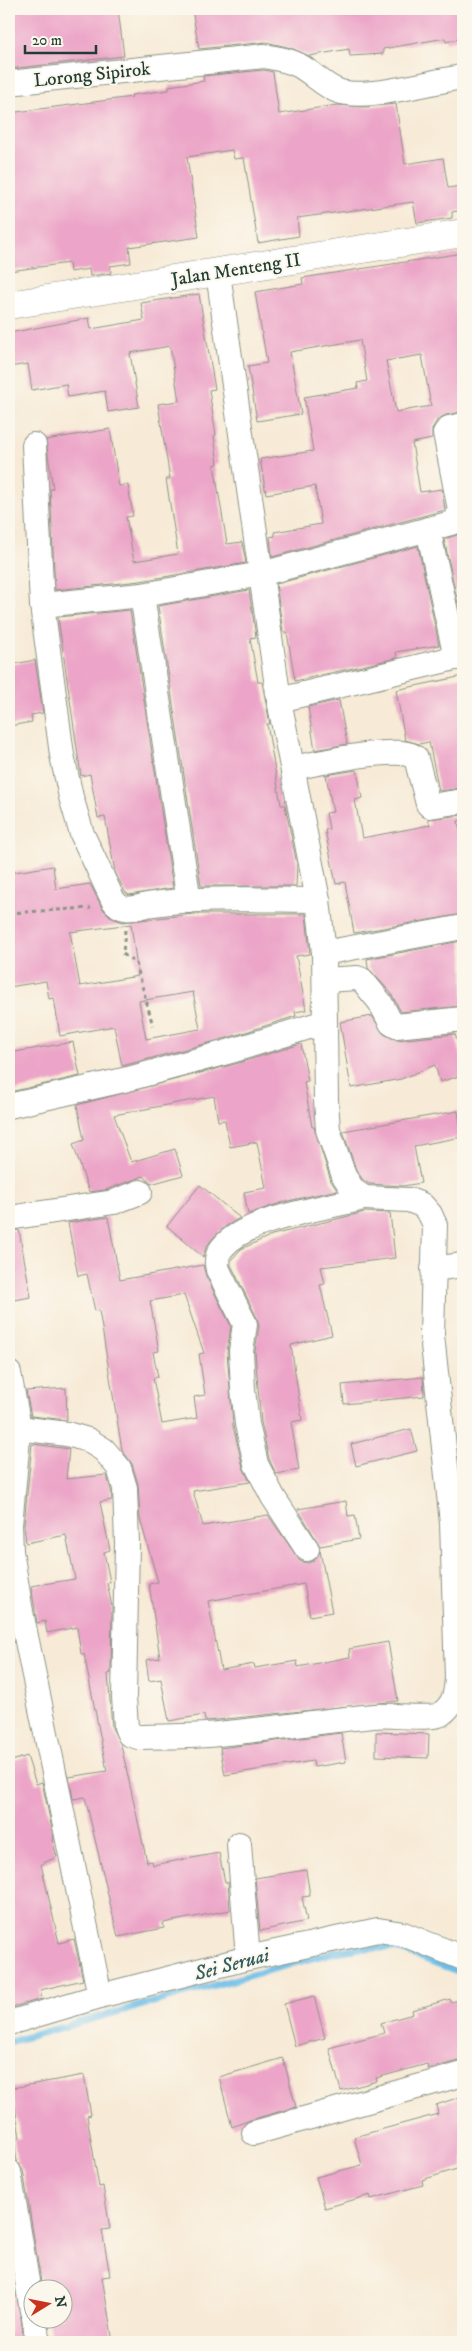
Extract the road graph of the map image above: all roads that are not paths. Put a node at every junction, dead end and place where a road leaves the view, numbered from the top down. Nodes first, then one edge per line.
1 (463, 76) edge
2 (9, 84) edge
3 (463, 233) edge
4 (218, 273) junction
5 (9, 305) edge
6 (463, 425) edge
7 (34, 445) dead end
8 (428, 529) junction
9 (261, 574) junction
10 (142, 595) junction
11 (42, 605) junction
12 (459, 657) edge
13 (280, 700) junction
14 (292, 768) junction
15 (463, 802) edge
16 (318, 900) junction
17 (189, 901) junction
18 (463, 927) edge
19 (324, 953) junction
20 (326, 980) junction
21 (463, 1019) edge
22 (325, 1022) junction
23 (9, 1106) edge
24 (140, 1192) dead end
25 (364, 1198) junction
26 (9, 1218) edge
27 (463, 1265) edge
28 (432, 1269) junction
29 (9, 1373) edge
30 (18, 1428) junction
31 (306, 1548) dead end
32 (15, 1614) edge
33 (238, 1844) dead end
34 (248, 1958) junction
35 (463, 1958) edge
36 (100, 1996) junction
37 (9, 2023) edge
38 (463, 2074) edge
39 (254, 2133) dead end
40 (9, 2172) edge
41 (27, 2278) edge
42 (36, 2328) edge
43 (38, 2342) edge

1 - 2 street, Lorong Sipirok
3 - 4 street, Jalan Menteng II
4 - 5 street, Jalan Menteng II
4 - 9 street
6 - 8 street
7 - 11 street
8 - 9 street
8 - 12 street
9 - 10 street
9 - 13 street
10 - 11 street
10 - 17 street
11 - 17 street
12 - 13 street
13 - 14 street
14 - 15 street
14 - 16 street
16 - 17 street
16 - 19 street
18 - 19 street
19 - 20 street
20 - 21 street
20 - 22 street
22 - 23 street
22 - 25 street
24 - 26 street
25 - 28 street
25 - 31 street
27 - 28 street
28 - 30 street
29 - 30 street
30 - 32 street
32 - 36 street
33 - 34 street
34 - 35 street
34 - 36 street
36 - 37 street
38 - 39 street
40 - 41 street
42 - 43 street

